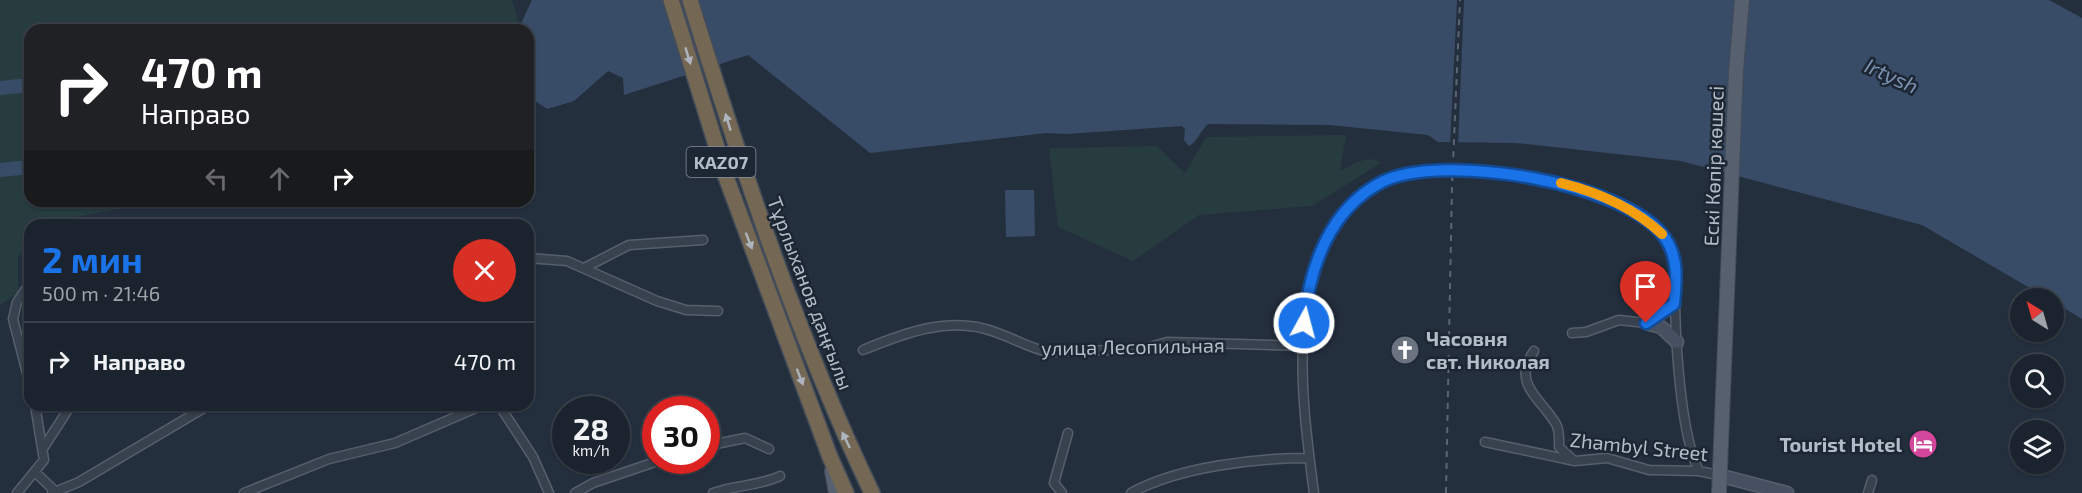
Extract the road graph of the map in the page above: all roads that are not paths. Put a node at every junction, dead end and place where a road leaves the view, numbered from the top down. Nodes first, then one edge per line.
1 (671, 0) edge
2 (690, 0) edge
3 (1742, 0) edge
4 (703, 240) dead end
5 (534, 258) edge
6 (585, 267) junction
7 (24, 292) edge
8 (1674, 304) junction
9 (718, 311) dead end
10 (1646, 323) junction
11 (1572, 333) dead end
12 (1677, 342) junction
13 (1303, 346) junction
14 (863, 350) dead end
15 (1534, 351) dead end
16 (24, 362) edge
17 (36, 411) edge
18 (67, 411) edge
19 (199, 411) edge
20 (469, 411) edge
21 (503, 411) edge
22 (1068, 433) dead end
23 (1485, 442) dead end
24 (720, 443) edge
25 (44, 448) junction
26 (769, 448) dead end
27 (830, 457) junction
28 (1309, 458) junction
29 (1575, 461) junction
30 (642, 466) edge
31 (1699, 471) junction
32 (36, 473) junction
33 (1718, 475) junction
34 (780, 476) dead end
35 (1872, 480) dead end
36 (53, 492) edge
37 (17, 493) edge
38 (244, 493) edge
39 (549, 493) edge
40 (575, 493) edge
41 (713, 493) edge
42 (836, 493) edge
43 (846, 493) edge
44 (872, 493) edge
45 (1062, 493) edge
46 (1131, 493) edge
47 (1314, 493) edge
48 (1720, 493) edge
49 (1787, 493) edge
50 (1868, 493) edge

1 -> 27 highway, Тұрлыханов даңғылы / KAZ07
44 -> 2 highway, Тұрлыханов даңғылы / KAZ07
3 - 33 main road, Ескі Көпір көшесі
4 - 6 street
5 - 6 street
6 - 9 street
7 - 16 street
8 - 10 street
8 - 12 street
8 - 13 street
10 - 11 street
10 - 12 street
12 - 31 street
13 - 14 street, улица Лесопильная
13 - 28 street
15 - 29 street
17 - 25 street
18 - 25 street
19 - 36 street
20 - 38 street
21 - 39 street
22 - 45 street
23 - 29 street, Zhambyl Street
24 - 26 street
25 - 32 street
27 - 42 main road
27 - 43 highway, Тұрлыханов даңғылы / KAZ07
28 - 46 street
28 - 47 street
29 - 31 street, Zhambyl Street
30 - 40 street
31 - 33 street, Zhambyl Street
32 - 36 street
32 - 37 street
33 - 48 main road, Ескі Көпір көшесі
33 - 49 street, Zhambyl Street
34 - 41 street
35 - 50 street

